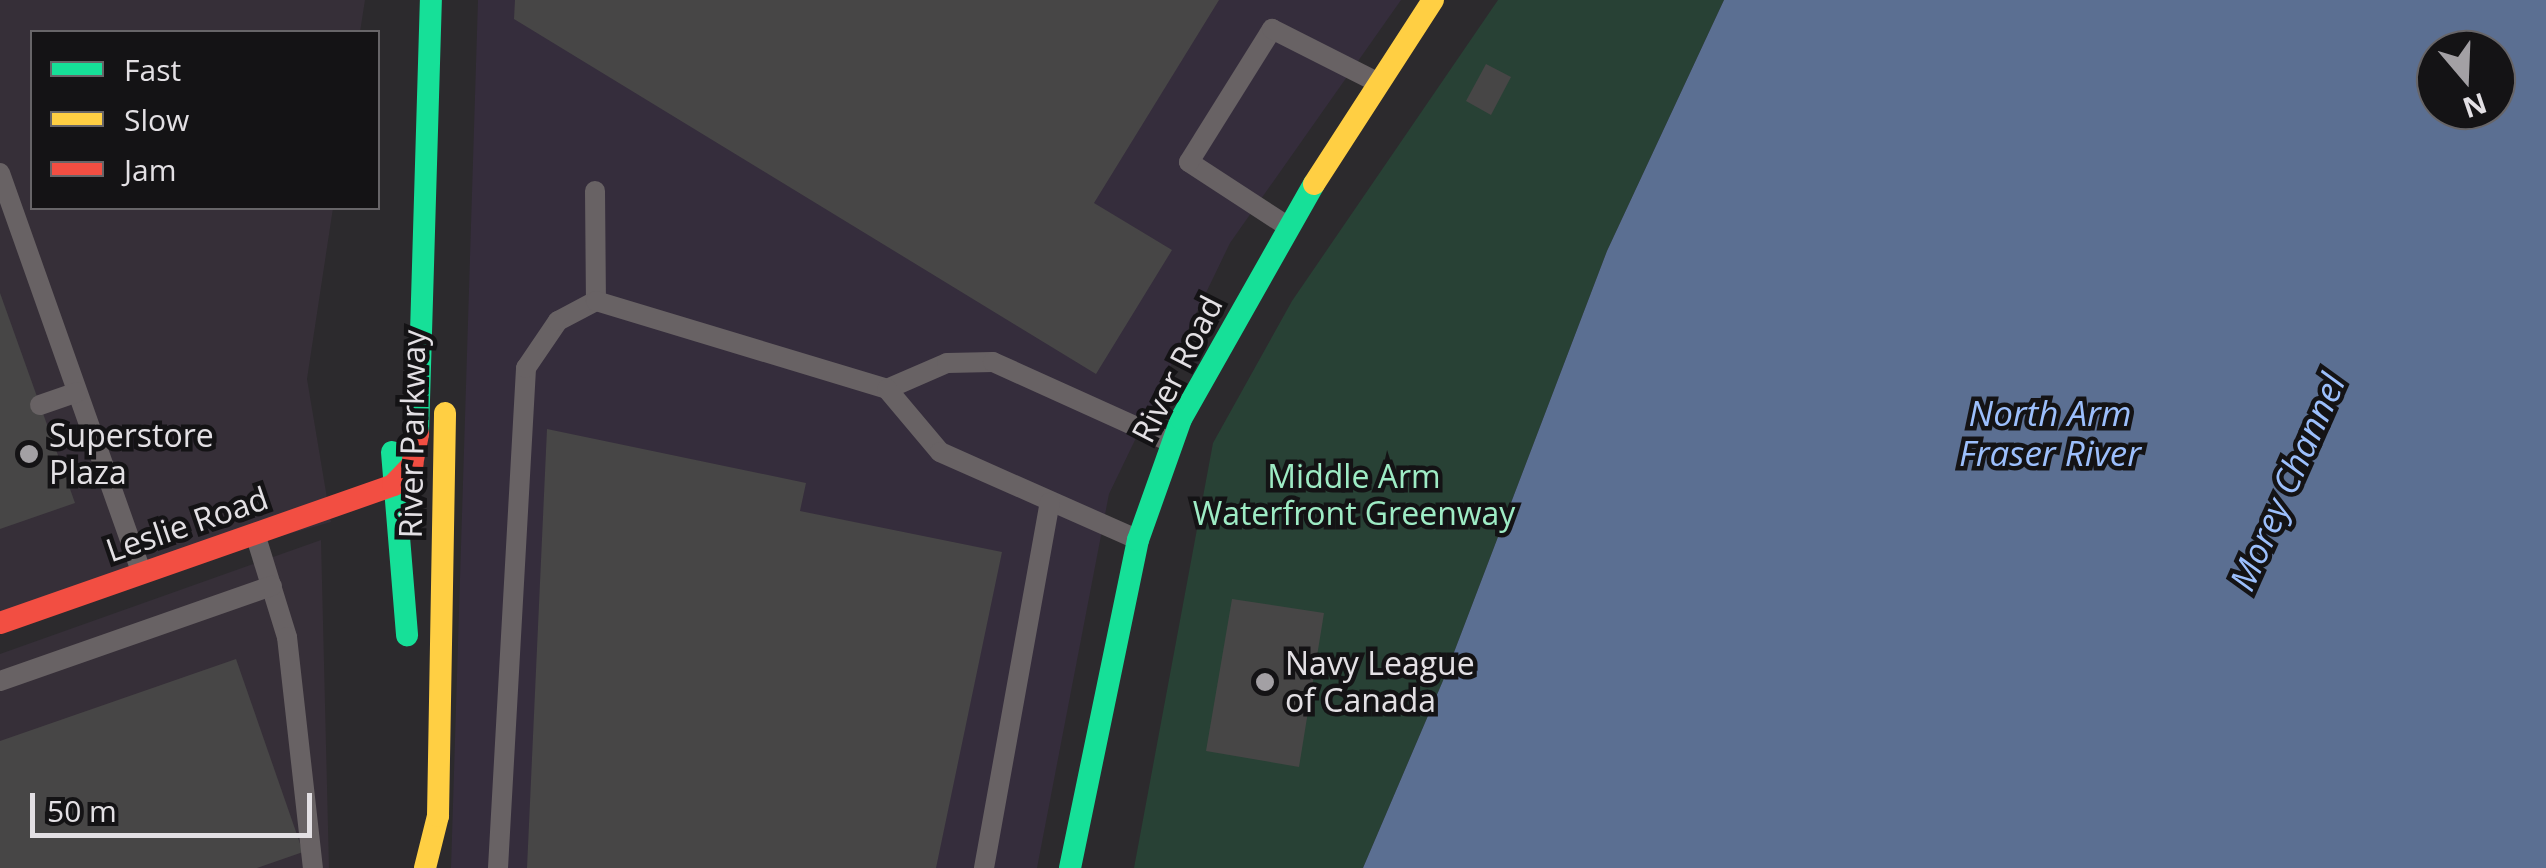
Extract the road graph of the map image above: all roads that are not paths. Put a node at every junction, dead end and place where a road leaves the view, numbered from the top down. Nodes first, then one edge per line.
1 (430, 0) edge
2 (454, 0) edge
3 (1433, 0) edge
4 (1378, 82) junction
5 (0, 172) edge
6 (595, 191) dead end
7 (1289, 227) junction
8 (596, 301) junction
9 (887, 389) junction
10 (77, 392) junction
11 (40, 405) dead end
12 (391, 419) dead end
13 (1172, 443) junction
14 (394, 486) junction
15 (1050, 504) junction
16 (256, 536) junction
17 (1138, 540) junction
18 (142, 574) junction
19 (272, 586) junction
20 (0, 623) edge
21 (408, 652) dead end
22 (0, 681) edge
23 (410, 817) dead end
24 (312, 868) edge
25 (412, 868) edge
26 (425, 868) edge
27 (498, 868) edge
28 (984, 868) edge
29 (1070, 868) edge

1 - 14 street
2 - 26 street, River Parkway
3 - 4 street, River Road
4 - 7 street, River Road
4 - 7 lane
5 - 10 lane
6 - 8 lane
7 - 13 street, River Road
8 - 9 lane
8 - 27 lane
9 - 13 lane
9 - 15 lane
10 - 11 lane
10 - 18 lane
12 - 14 street, River Parkway
13 - 17 street, River Road
14 - 16 street, Leslie Road
14 - 21 street, River Parkway
15 - 17 lane
15 - 28 lane
16 - 18 street, Leslie Road
16 - 19 lane
17 - 29 street, River Road
18 - 20 street, Leslie Road
19 - 22 lane
19 - 24 lane
23 - 25 street

